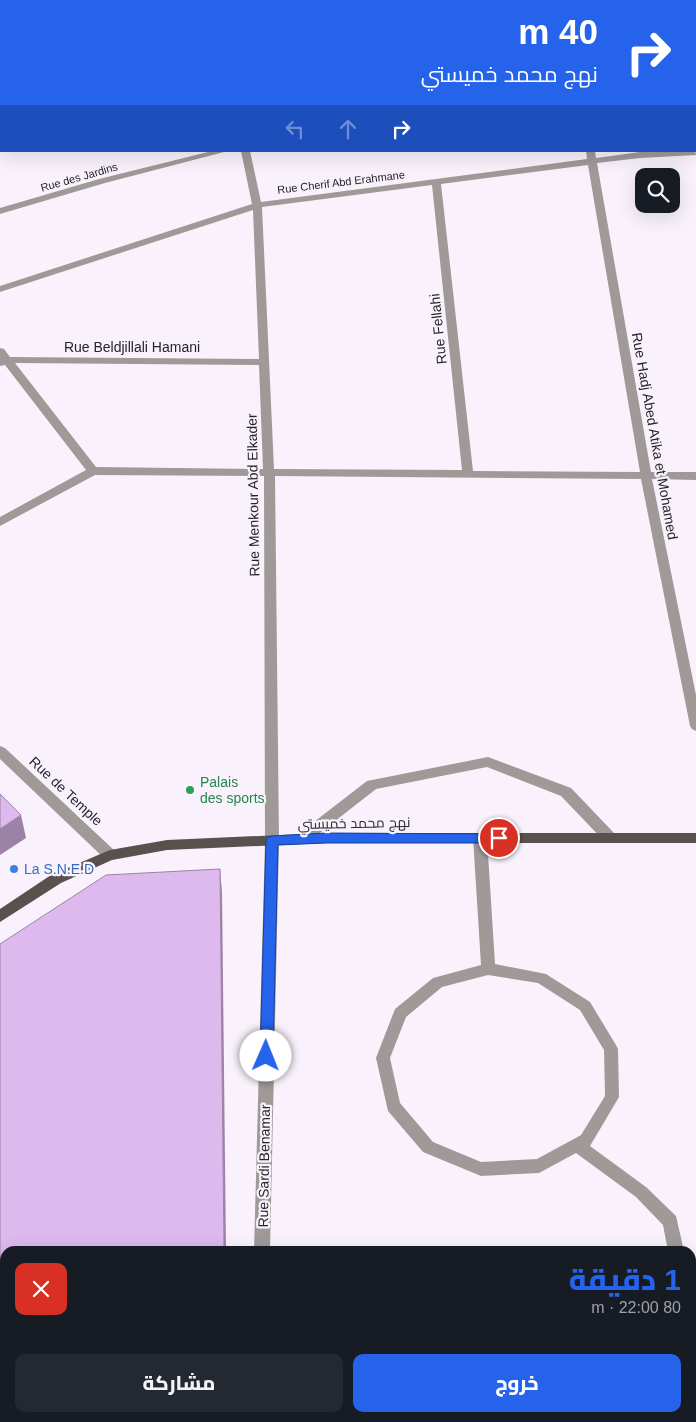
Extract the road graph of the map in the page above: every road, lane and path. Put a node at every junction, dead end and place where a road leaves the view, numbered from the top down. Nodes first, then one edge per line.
1 (220, 152) edge
2 (246, 152) edge
3 (696, 152) edge
4 (590, 156) edge
5 (436, 181) junction
6 (257, 205) junction
7 (0, 211) edge
8 (0, 289) edge
9 (2, 358) edge
10 (265, 362) junction
11 (92, 471) junction
12 (269, 472) junction
13 (468, 474) junction
14 (646, 476) junction
15 (696, 476) edge
16 (0, 522) edge
17 (696, 726) edge
18 (0, 751) edge
19 (480, 838) junction
20 (610, 838) junction
21 (696, 838) edge
22 (302, 839) junction
23 (272, 840) junction
24 (110, 855) junction
25 (0, 916) edge
26 (488, 969) junction
27 (578, 1145) junction
28 (262, 1246) edge
29 (675, 1246) edge

1 - 7 street, Rue des Jardins
2 - 6 street, Rue Menkour Abd Elkader
3 - 4 street, Rue Cherif Abd Erahmane
4 - 5 street, Rue Cherif Abd Erahmane
4 - 14 street, Rue Hadj Abed Atika et Mohamed
5 - 6 street, Rue Cherif Abd Erahmane
5 - 13 street, Rue Fellahi
6 - 8 street, Rue Cherif Abd Erahmane
6 - 10 street, Rue Menkour Abd Elkader
9 - 10 street, Rue Beldjillali Hamani
9 - 11 street
10 - 12 street, Rue Menkour Abd Elkader
11 - 12 street
11 - 16 street
12 - 13 street
12 - 23 street, Rue Menkour Abd Elkader
13 - 14 street
14 - 15 street
14 - 17 street, Rue Hadj Abed Atika et Mohamed
18 - 24 street, Rue de Temple
19 - 20 main road, نهج محمد خميستي
19 - 22 main road, نهج محمد خميستي
19 - 26 street
20 - 21 main road, نهج محمد خميستي
20 - 22 street
22 - 23 main road, نهج محمد خميستي
23 - 24 main road, نهج محمد خميستي
23 - 28 street, Rue Sardi Benamar
24 - 25 main road, نهج محمد خميستي
26 - 27 street
26 - 27 street
27 - 29 street

